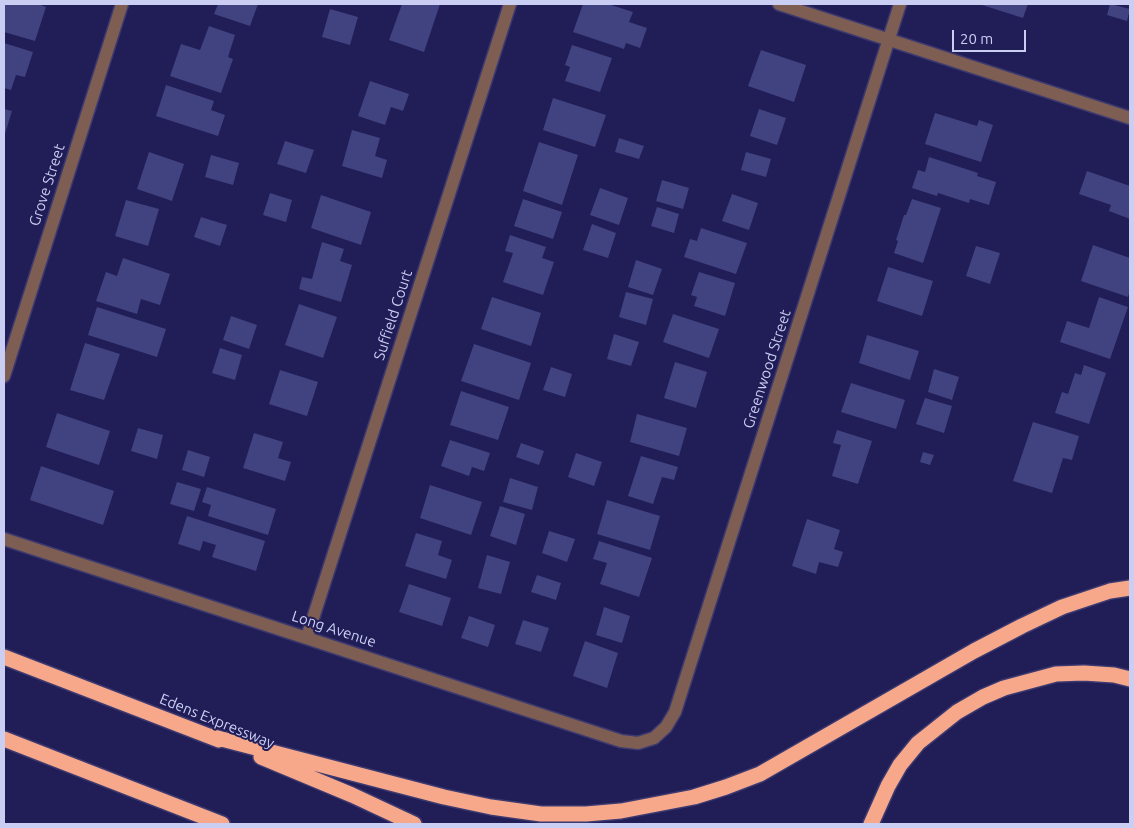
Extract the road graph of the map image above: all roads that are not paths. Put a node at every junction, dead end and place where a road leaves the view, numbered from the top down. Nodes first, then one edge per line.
1 (122, 4) edge
2 (510, 4) edge
3 (779, 4) edge
4 (900, 4) edge
5 (888, 39) junction
6 (1130, 118) edge
7 (4, 376) edge
8 (4, 539) edge
9 (1130, 588) edge
10 (307, 637) junction
11 (4, 657) edge
12 (1130, 679) edge
13 (210, 736) junction
14 (654, 738) joint
15 (4, 739) edge
16 (222, 824) edge
17 (414, 824) edge
18 (871, 824) edge

1 - 7 street, Grove Street
2 - 10 street, Suffield Court
3 - 5 street
4 - 5 street, Greenwood Street
5 - 6 street
5 - 14 street, Greenwood Street
8 - 10 street, Long Avenue
9 - 13 highway
10 - 14 street, Long Avenue
11 - 13 highway, Edens Expressway
12 - 18 highway
13 - 17 highway, Edens Expressway
15 - 16 highway

